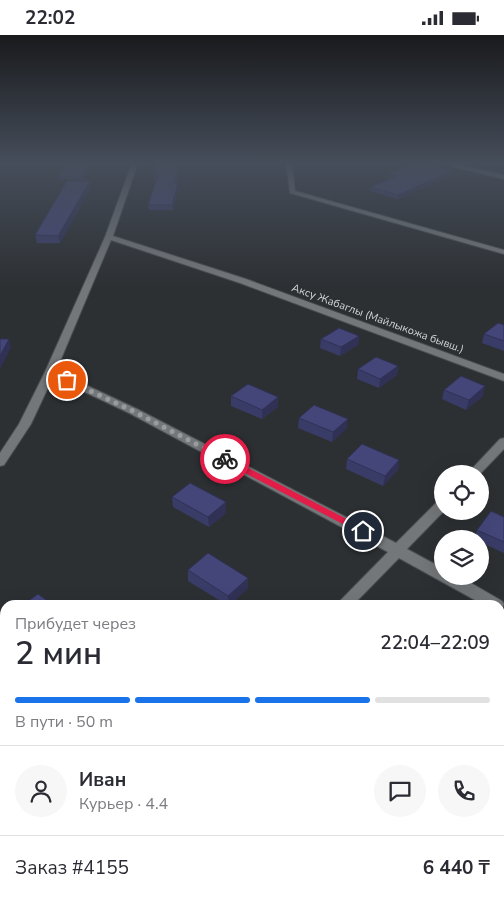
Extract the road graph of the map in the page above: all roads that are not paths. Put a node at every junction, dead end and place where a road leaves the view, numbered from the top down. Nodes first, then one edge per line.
1 (121, 204) edge
2 (334, 204) edge
3 (109, 237) junction
4 (504, 252) edge
5 (50, 372) junction
6 (504, 378) edge
7 (504, 442) edge
8 (0, 462) edge
9 (482, 465) edge
10 (434, 513) edge
11 (398, 549) junction
12 (434, 569) edge
13 (462, 585) edge
14 (349, 600) edge
15 (488, 600) edge

1 - 3 street
2 - 4 street
3 - 5 street
3 - 6 street, Аксу Жабаглы (Майлыкожа бывш.)
5 - 8 street
5 - 11 street
7 - 9 street
10 - 11 street
11 - 12 street
11 - 14 street
13 - 15 street

